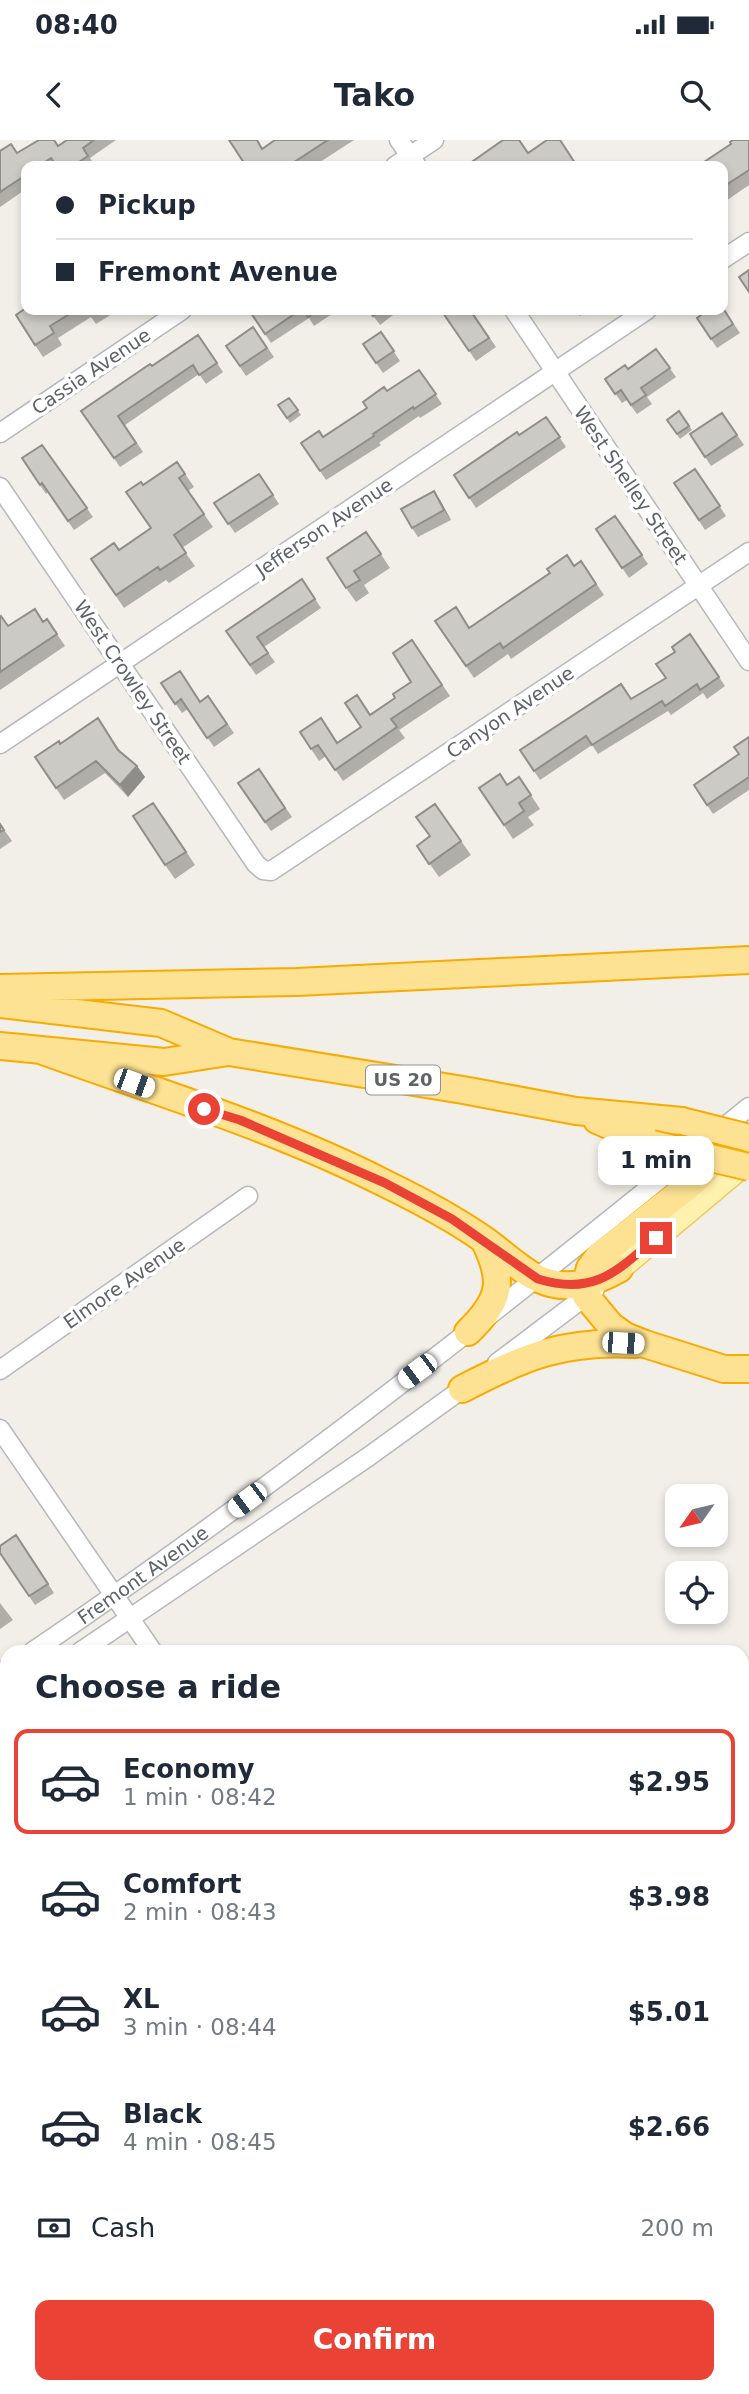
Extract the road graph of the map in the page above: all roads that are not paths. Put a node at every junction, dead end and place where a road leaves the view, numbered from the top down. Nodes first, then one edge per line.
1 (399, 140) edge
2 (434, 140) edge
3 (406, 161) edge
4 (409, 161) edge
5 (749, 242) edge
6 (728, 256) edge
7 (175, 315) edge
8 (517, 315) edge
9 (639, 315) edge
10 (555, 371) junction
11 (0, 433) edge
12 (0, 487) edge
13 (749, 552) edge
14 (699, 586) junction
15 (749, 661) edge
16 (120, 665) junction
17 (0, 744) edge
18 (271, 871) joint
19 (749, 960) edge
20 (0, 988) edge
21 (0, 1004) edge
22 (0, 1046) edge
23 (40, 1049) junction
24 (229, 1052) junction
25 (749, 1107) edge
26 (576, 1111) junction
27 (749, 1131) edge
28 (749, 1138) edge
29 (749, 1160) edge
30 (749, 1167) edge
31 (247, 1196) dead end
32 (483, 1238) junction
33 (619, 1269) joint
34 (538, 1279) junction
35 (585, 1290) junction
36 (468, 1332) junction
37 (645, 1345) junction
38 (749, 1369) edge
39 (0, 1370) edge
40 (462, 1389) junction
41 (0, 1429) edge
42 (113, 1597) junction
43 (129, 1619) junction
44 (42, 1645) edge
45 (90, 1645) edge
46 (148, 1645) edge

1 - 3 street
2 - 4 street
5 - 6 street
7 - 11 street, Cassia Avenue
8 - 10 street, West Shelley Street
9 - 10 street, Jefferson Avenue
10 - 14 street, West Shelley Street
10 - 16 street, Jefferson Avenue
12 - 16 street, West Crowley Street
13 - 14 street, Canyon Avenue
14 - 15 street, West Shelley Street
14 - 18 street, Canyon Avenue
16 - 17 street, Jefferson Avenue
16 - 18 street, West Crowley Street
19 - 20 highway
21 - 24 highway, US 20
22 - 23 highway, US 20
23 - 24 highway, US 20
23 - 32 highway
24 - 26 highway, US 20
25 - 34 street, Fremont Avenue
26 - 28 highway, US 20, bridge
26 - 30 highway, US 20, bridge
27 - 35 highway
29 - 33 main road
31 - 39 street, Elmore Avenue
32 - 34 highway
32 - 36 highway
33 - 35 highway
34 - 35 highway
34 - 36 street, Fremont Avenue
35 - 37 highway
35 - 40 street, Fremont Avenue
36 - 42 street, Fremont Avenue
37 - 38 highway
37 - 40 highway
40 - 43 street, Fremont Avenue
41 - 42 street
42 - 43 street
42 - 44 street, Fremont Avenue
43 - 45 street, Fremont Avenue
43 - 46 street

